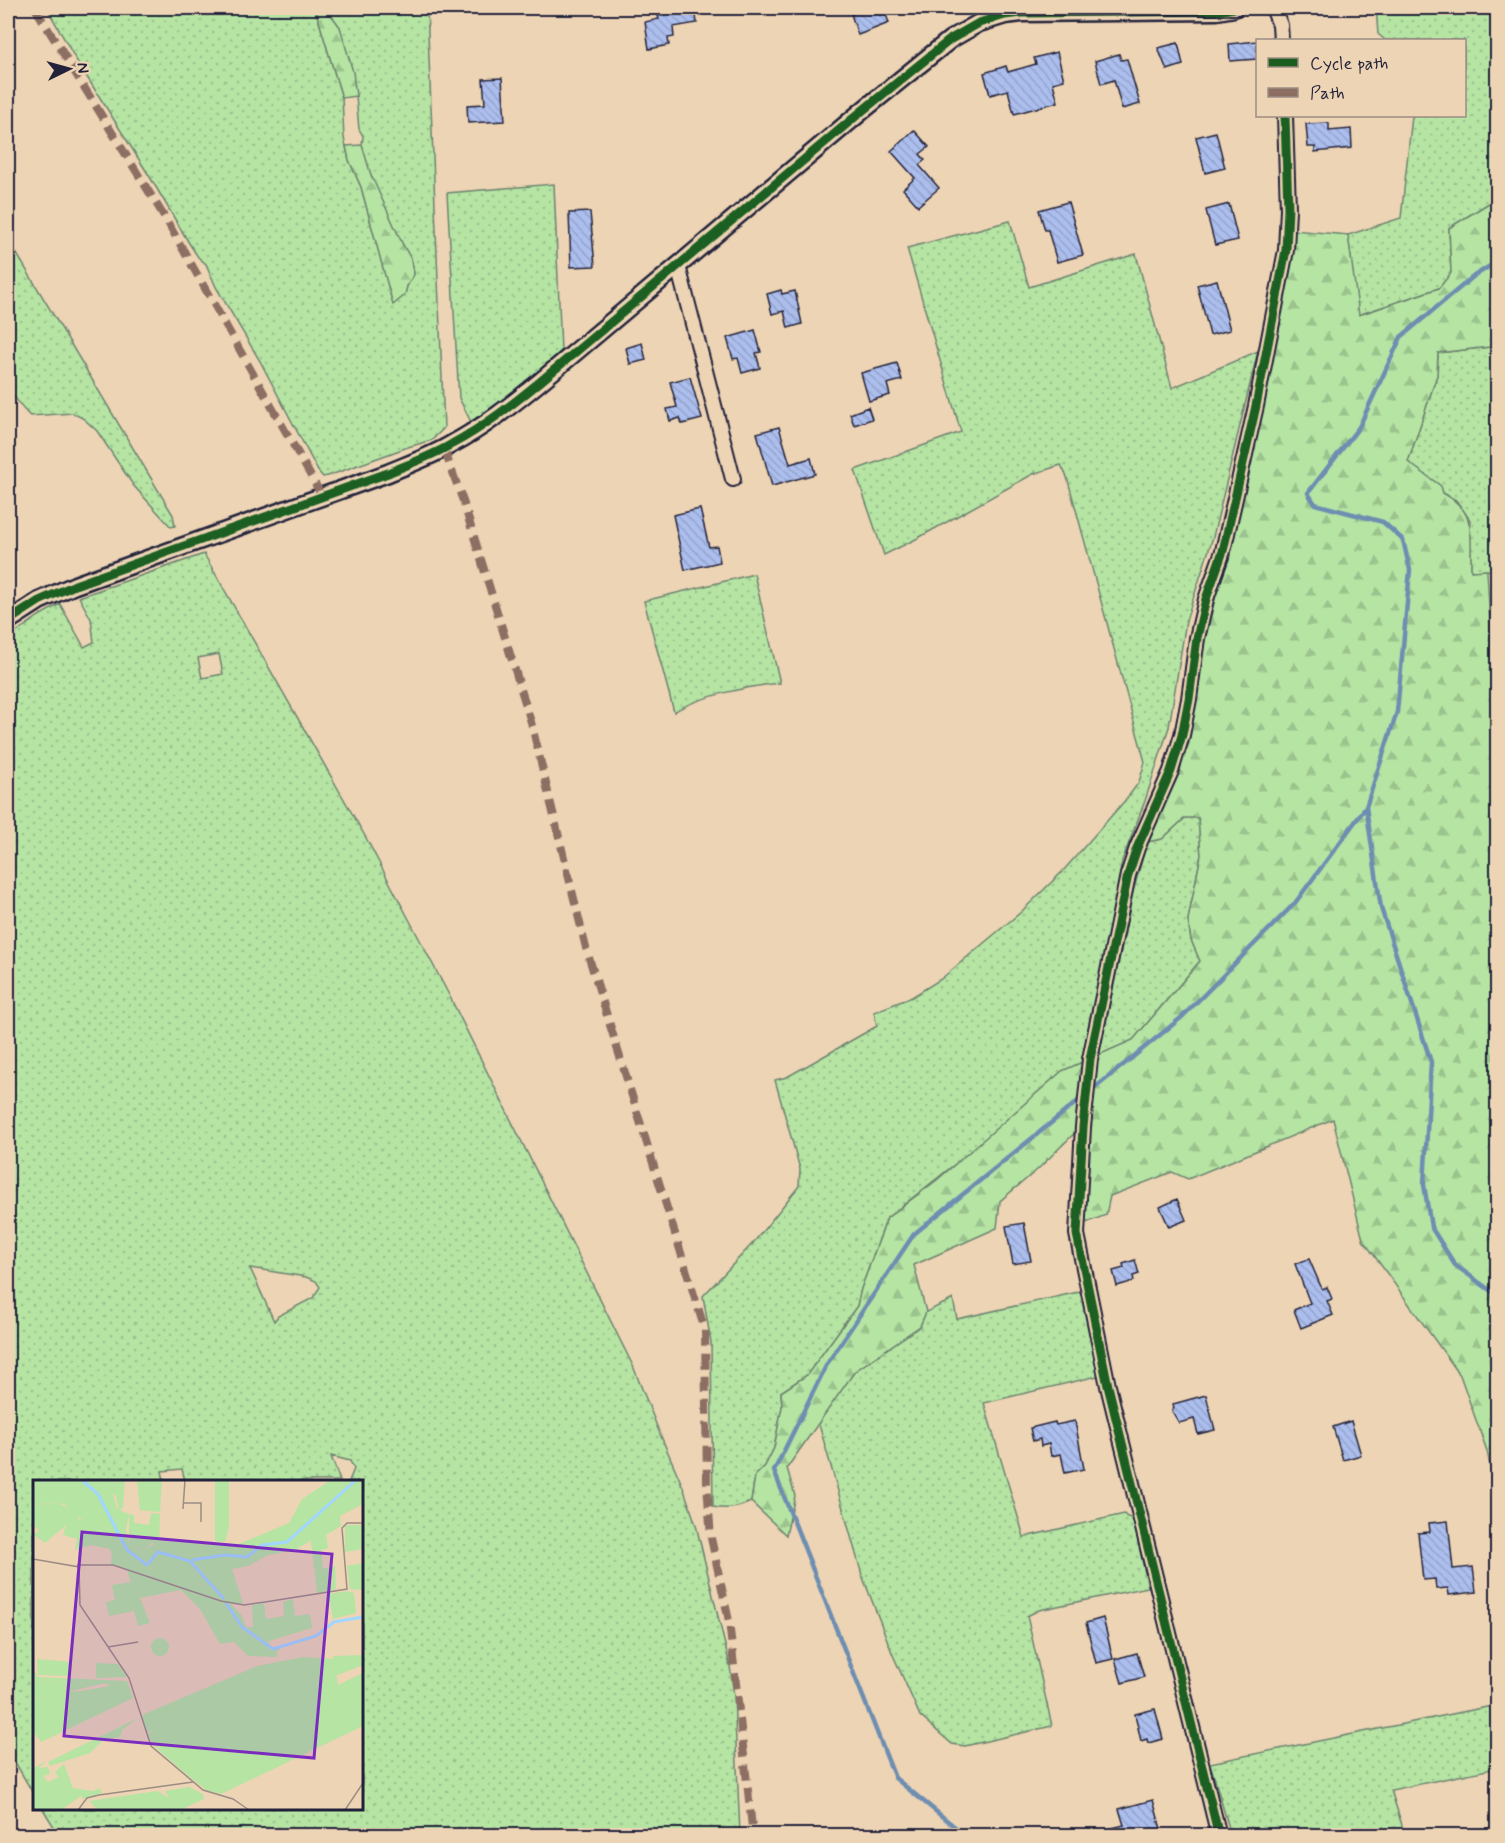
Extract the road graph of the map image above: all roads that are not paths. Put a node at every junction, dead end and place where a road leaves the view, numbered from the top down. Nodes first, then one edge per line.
1 (1234, 8) edge
2 (1273, 8) edge
3 (1281, 39) edge
4 (1285, 117) edge
5 (678, 266) junction
6 (733, 479) dead end
7 (8, 621) edge
8 (1219, 1836) edge

1 - 5 street
2 - 3 street
4 - 8 street
5 - 6 street
5 - 7 street

